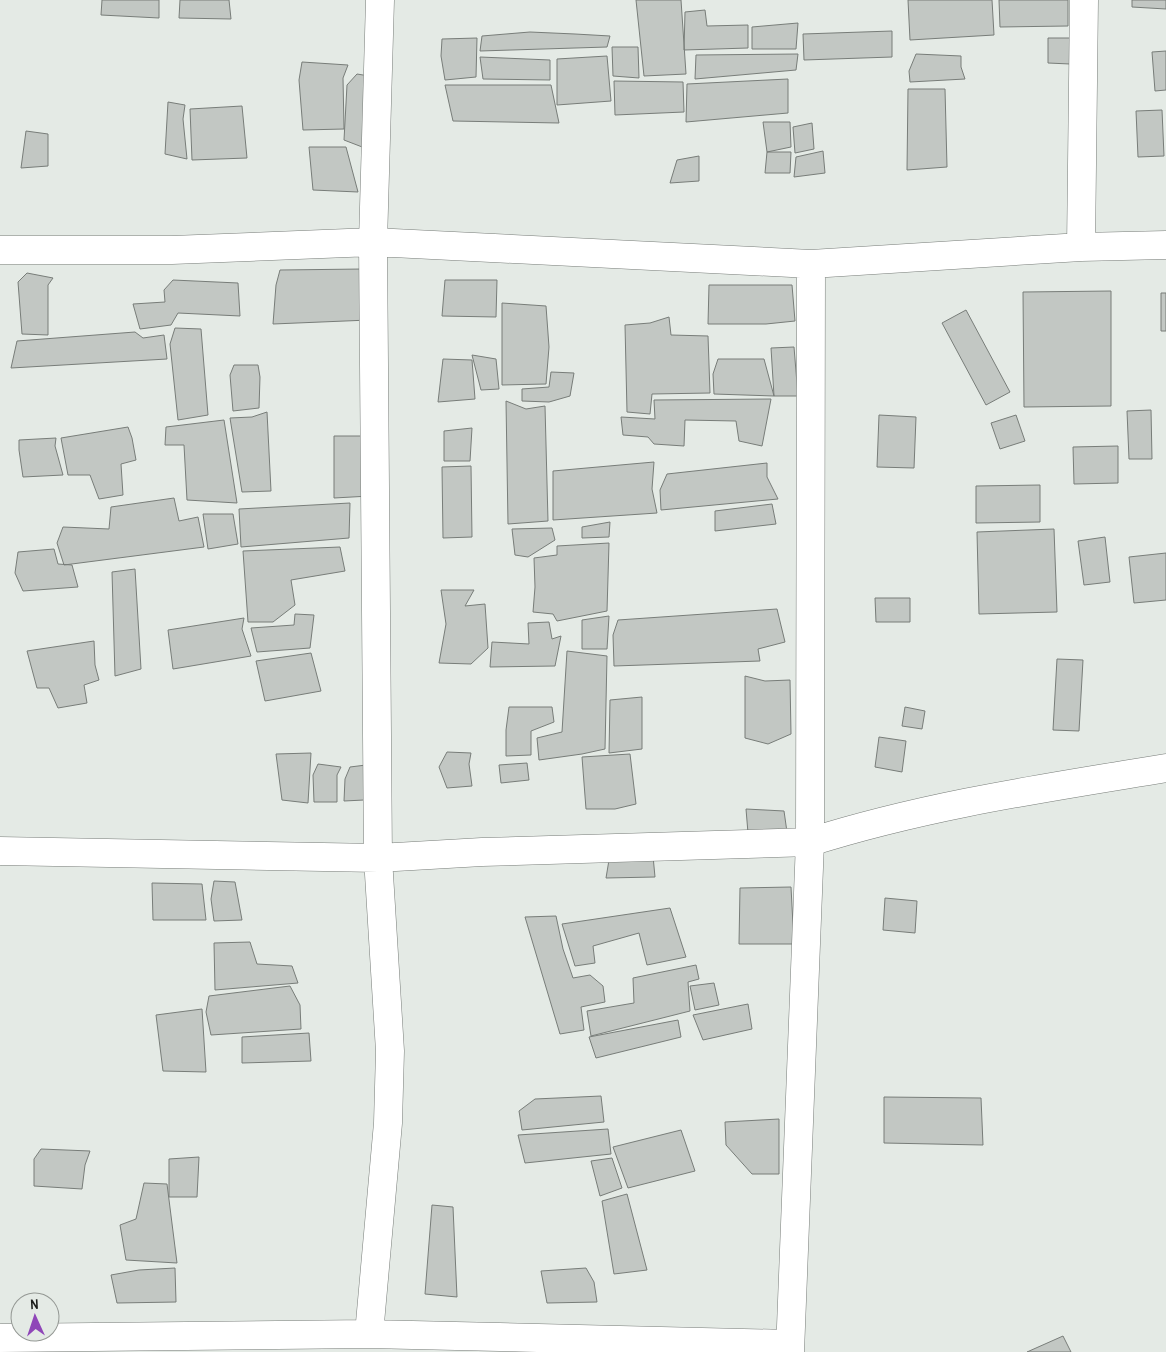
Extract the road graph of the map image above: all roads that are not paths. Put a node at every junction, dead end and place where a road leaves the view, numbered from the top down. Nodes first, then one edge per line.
1 (380, 0) edge
2 (1084, 0) edge
3 (373, 242) junction
4 (1166, 245) edge
5 (1081, 246) junction
6 (0, 250) edge
7 (811, 264) junction
8 (1166, 768) edge
9 (810, 842) junction
10 (0, 851) edge
11 (378, 858) junction
12 (369, 1334) junction
13 (0, 1338) edge
14 (790, 1348) edge

1 - 3 street
2 - 5 street
3 - 6 street
3 - 7 street
3 - 11 street
4 - 5 street
5 - 7 street
7 - 9 street
8 - 9 street
9 - 11 street
9 - 14 street
10 - 11 street
11 - 12 street
12 - 13 street
12 - 14 street

